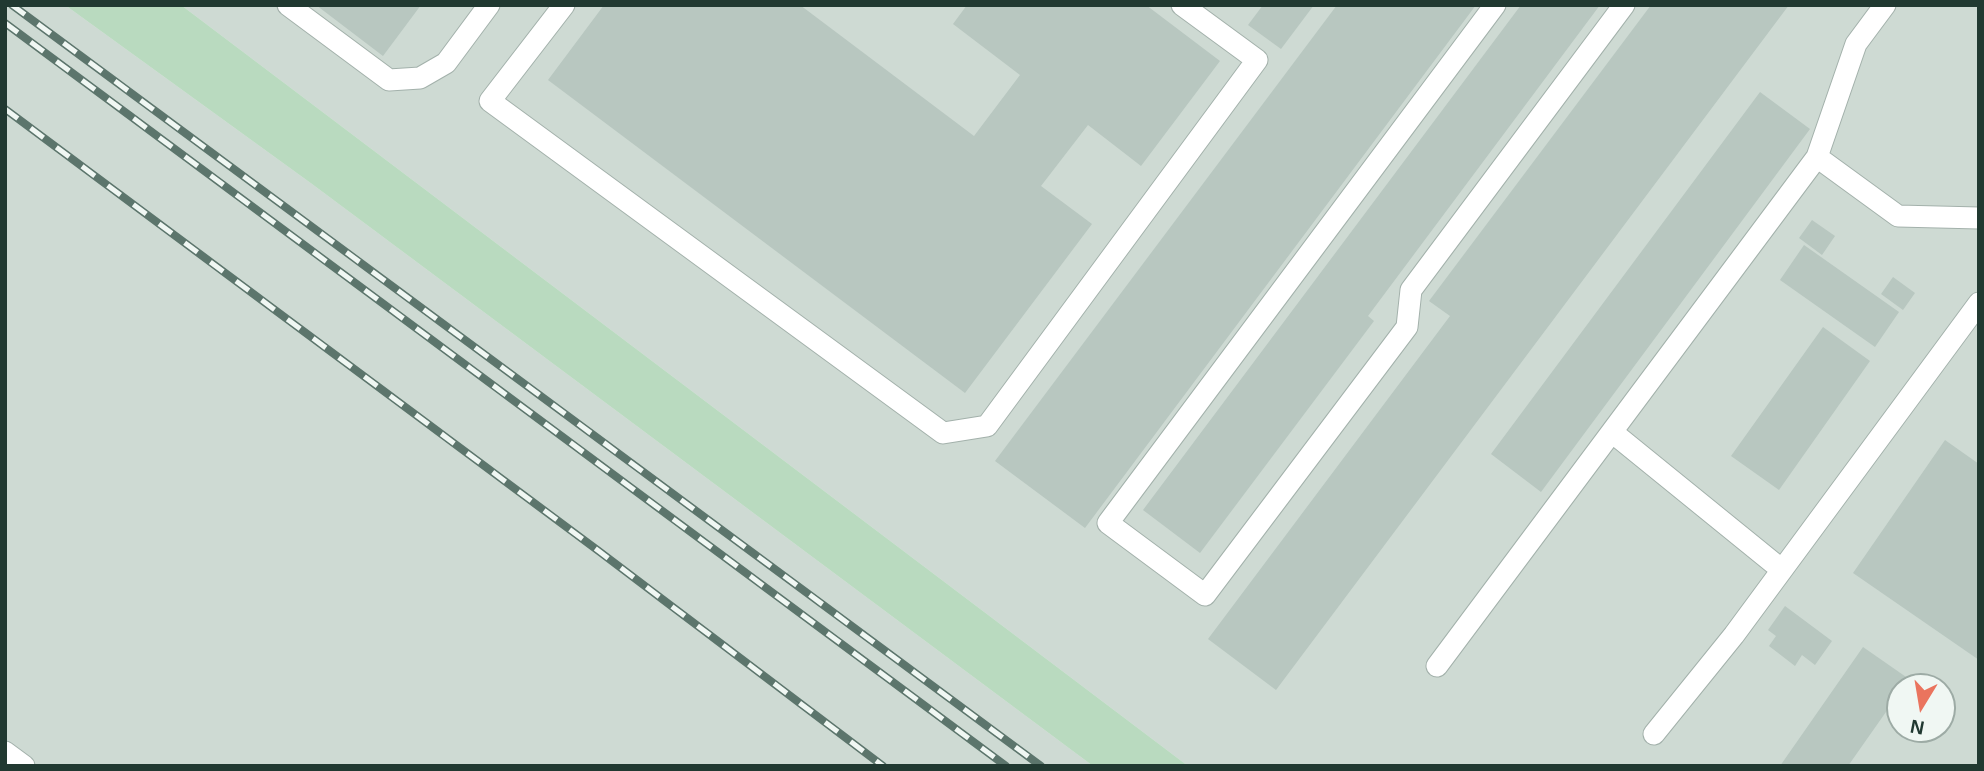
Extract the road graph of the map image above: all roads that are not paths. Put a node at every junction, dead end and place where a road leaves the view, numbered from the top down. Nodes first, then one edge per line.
1 (288, 5) edge
2 (489, 5) edge
3 (564, 5) edge
4 (1182, 5) edge
5 (1495, 5) edge
6 (1624, 5) edge
7 (1885, 5) edge
8 (1817, 157) junction
9 (1979, 218) edge
10 (1979, 303) edge
11 (1612, 432) junction
12 (1782, 570) junction
13 (1437, 666) dead end
14 (1654, 734) dead end
15 (5, 752) edge
16 (24, 766) edge

1 - 2 lane
3 - 4 lane
5 - 6 lane
7 - 8 lane
8 - 9 lane
8 - 11 lane
10 - 12 lane
11 - 12 lane
11 - 13 lane
12 - 14 lane
15 - 16 lane

